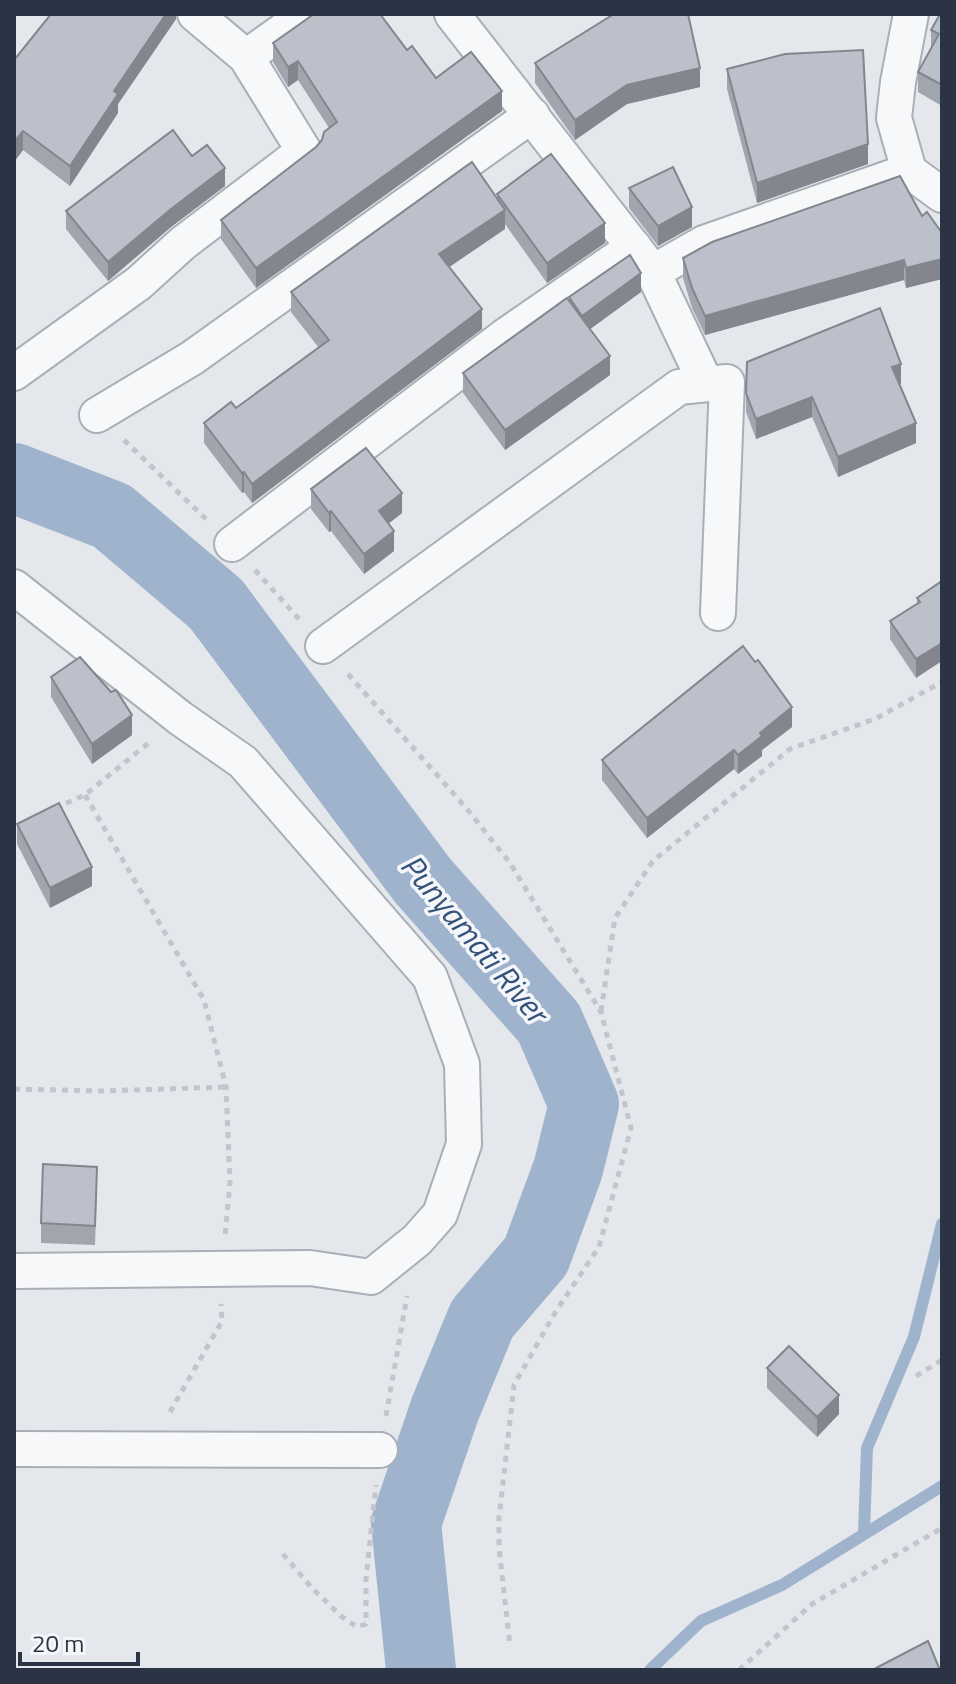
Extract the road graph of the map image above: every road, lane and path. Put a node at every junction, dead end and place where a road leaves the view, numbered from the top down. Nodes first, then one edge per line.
1 (195, 14) edge
2 (307, 14) edge
3 (452, 14) edge
4 (911, 14) edge
5 (246, 57) junction
6 (532, 115) junction
7 (909, 171) junction
8 (942, 195) edge
9 (644, 259) junction
10 (14, 373) edge
11 (706, 384) junction
12 (97, 415) dead end
13 (232, 544) dead end
14 (14, 587) edge
15 (718, 613) dead end
16 (323, 646) dead end
17 (942, 682) edge
18 (180, 718) junction
19 (85, 795) junction
20 (42, 814) edge
21 (601, 1012) dead end
22 (226, 1087) junction
23 (14, 1089) edge
24 (220, 1269) junction
25 (14, 1271) edge
26 (942, 1360) edge
27 (916, 1376) dead end
28 (14, 1449) edge
29 (380, 1450) dead end
30 (148, 1451) junction
31 (942, 1528) edge
32 (739, 1670) edge

1 - 5 street
2 - 5 street
3 - 6 street
4 - 7 street
5 - 10 street
6 - 9 street
6 - 12 street
7 - 8 street
7 - 9 street
9 - 11 street
9 - 13 street
11 - 15 street
11 - 16 street
14 - 18 street
17 - 21 path
18 - 19 path
18 - 24 street
19 - 20 path
19 - 22 path
22 - 23 path
22 - 24 path
24 - 25 street
24 - 30 path
26 - 27 path
28 - 30 street
29 - 30 street
31 - 32 path

